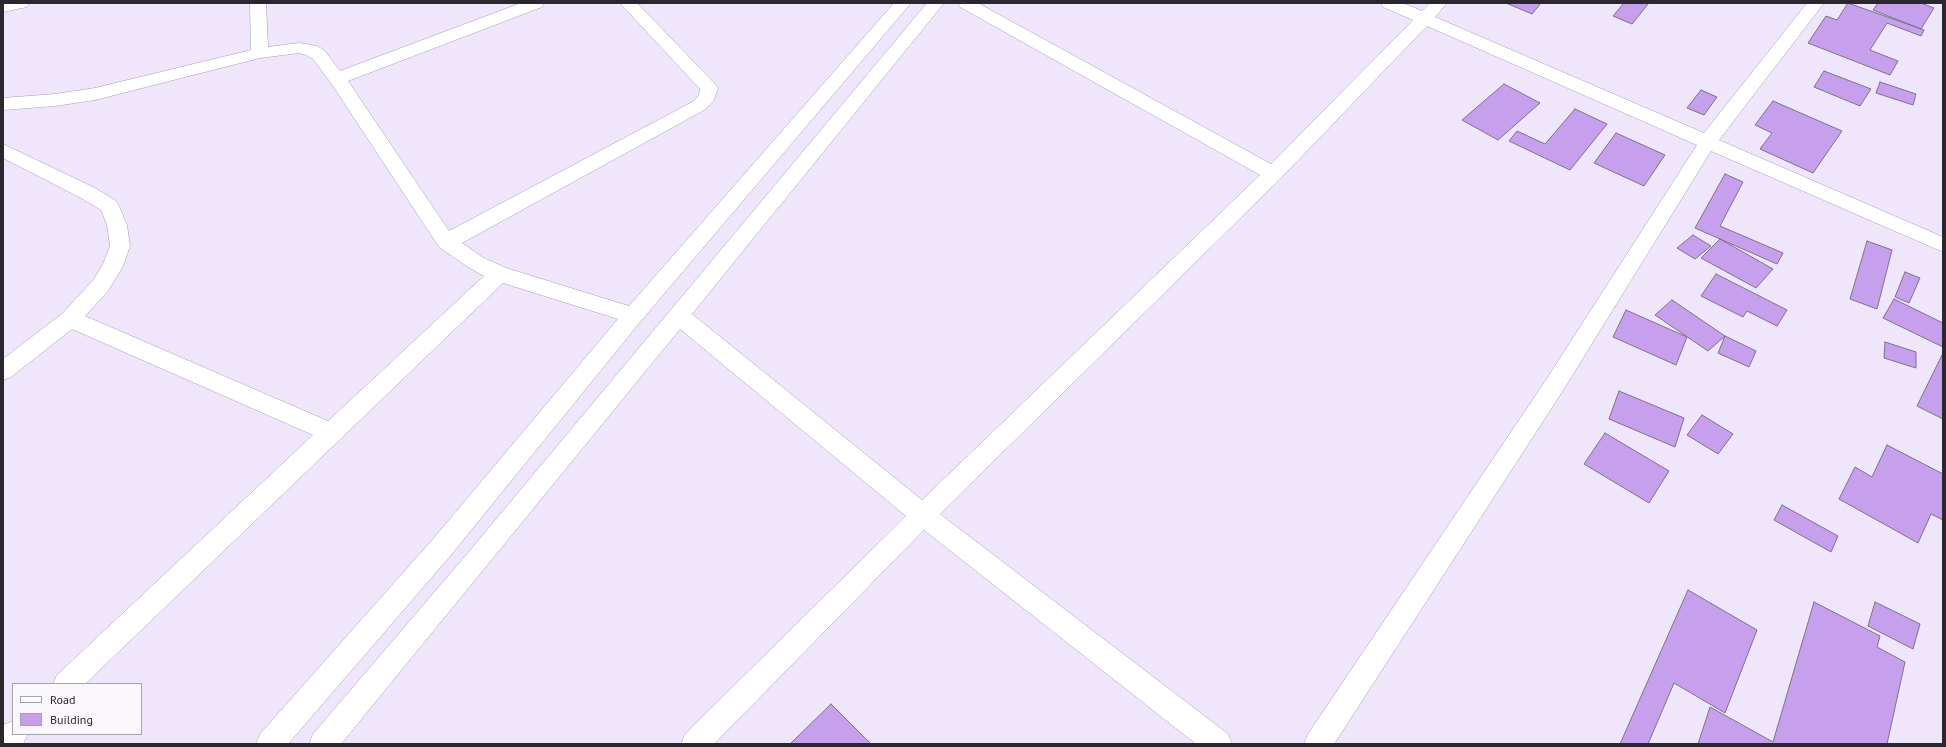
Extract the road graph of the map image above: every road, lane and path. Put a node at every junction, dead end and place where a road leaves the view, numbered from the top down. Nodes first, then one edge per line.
1 (21, 3) edge
2 (258, 3) edge
3 (536, 3) edge
4 (628, 3) edge
5 (903, 3) edge
6 (936, 3) edge
7 (966, 3) edge
8 (1388, 3) edge
9 (1439, 3) edge
10 (1816, 3) edge
11 (3, 7) edge
12 (1424, 18) junction
13 (260, 53) junction
14 (337, 79) junction
15 (3, 104) edge
16 (1707, 143) junction
17 (3, 150) edge
18 (1273, 174) junction
19 (446, 242) junction
20 (1943, 245) edge
21 (499, 274) junction
22 (633, 316) junction
23 (678, 316) junction
24 (70, 319) junction
25 (3, 371) edge
26 (331, 433) junction
27 (923, 515) junction
28 (67, 683) edge
29 (13, 735) edge
30 (3, 744) edge
31 (270, 744) edge
32 (323, 744) edge
33 (695, 744) edge
34 (1218, 744) edge
35 (1318, 744) edge

1 - 11 street
2 - 13 street
3 - 14 street
4 - 19 street
5 - 22 street
6 - 23 street
7 - 18 street
8 - 12 street
9 - 12 street
10 - 16 street
12 - 16 street
12 - 18 street
13 - 14 street
13 - 15 street
14 - 19 street
16 - 20 street
16 - 35 street
17 - 24 street
18 - 27 street
19 - 21 street
21 - 22 street
21 - 26 street
22 - 31 street
23 - 27 street
23 - 32 street
24 - 25 street
24 - 26 street
26 - 28 street
27 - 33 street
27 - 34 street
29 - 30 street

